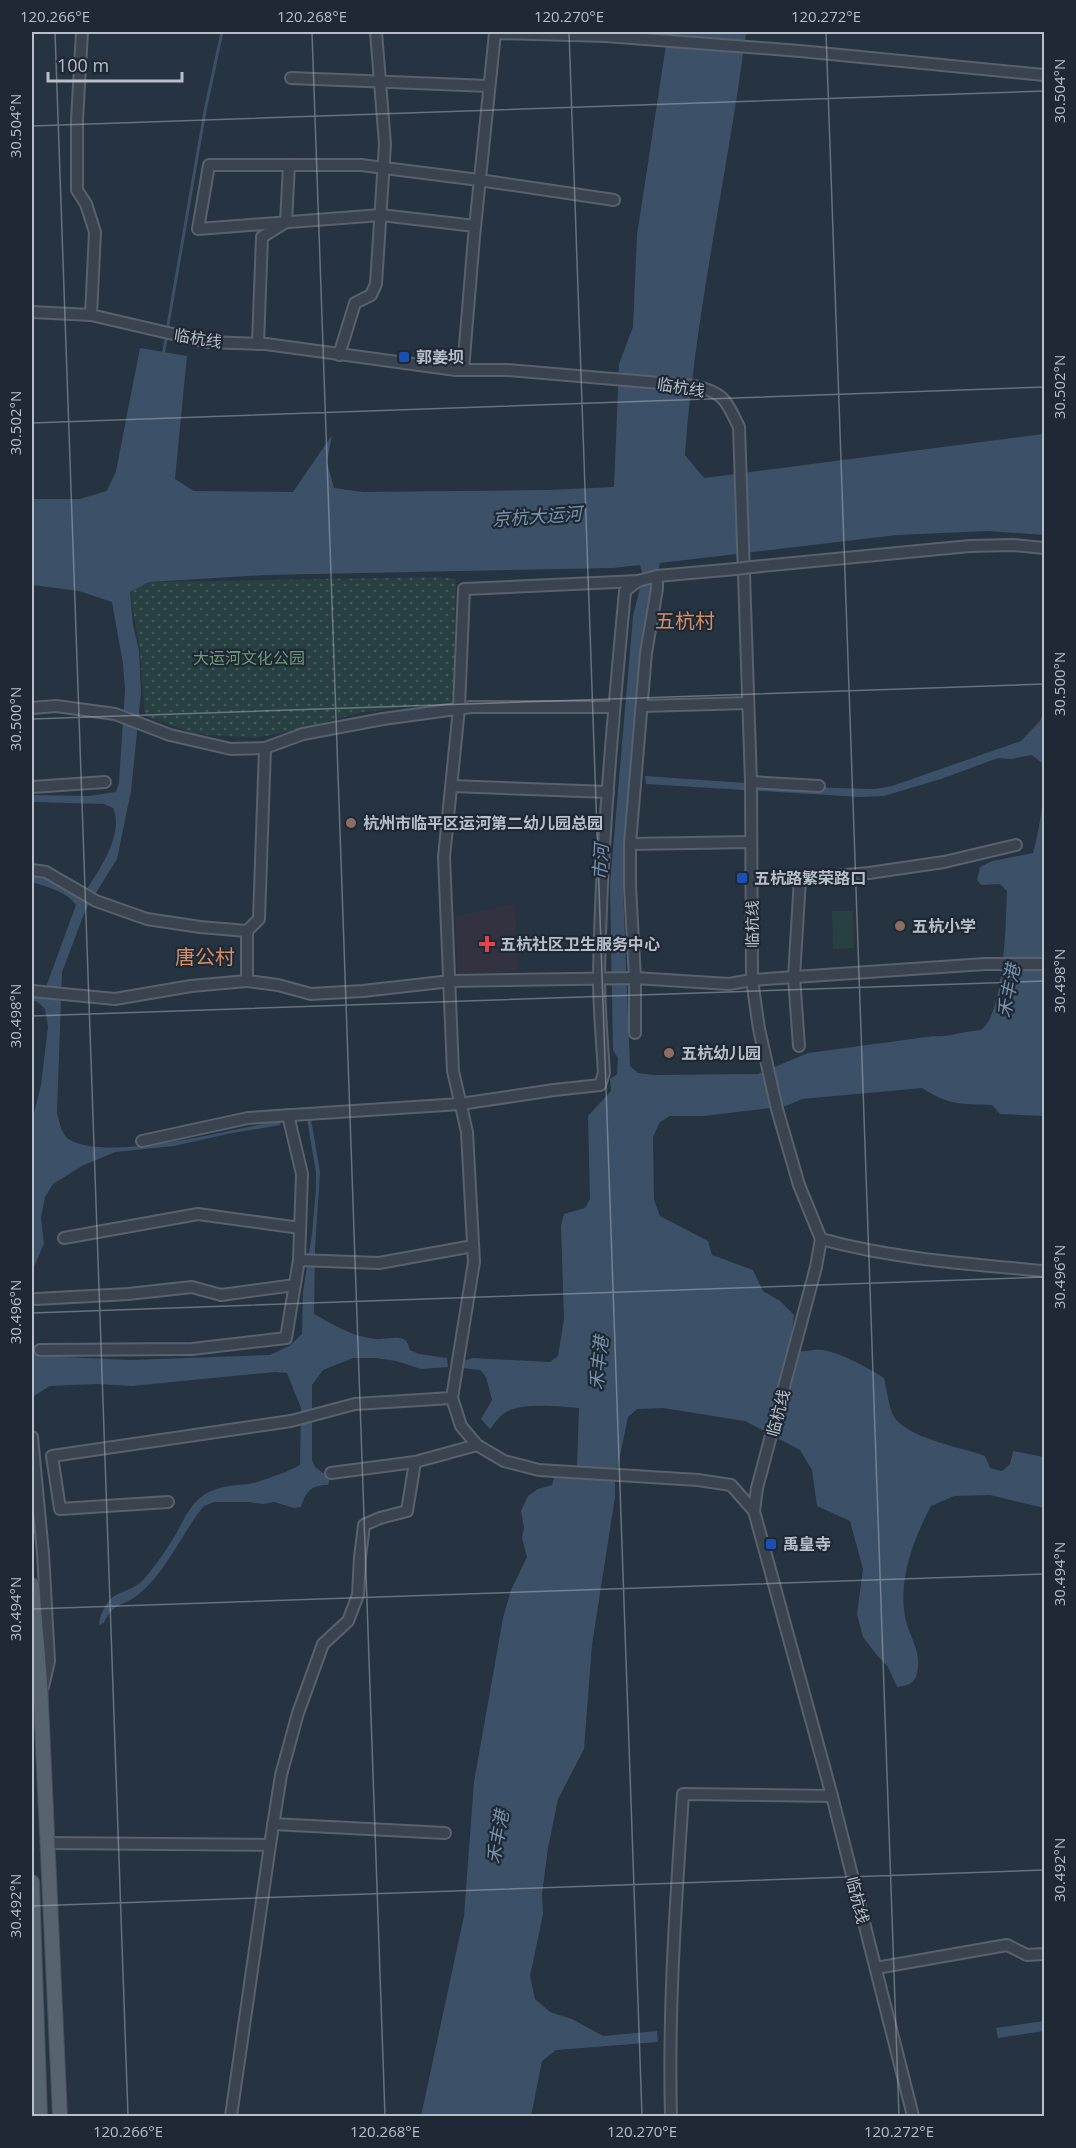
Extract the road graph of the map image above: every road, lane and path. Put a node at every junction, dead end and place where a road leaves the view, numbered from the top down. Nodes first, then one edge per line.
1 (82, 32) edge
2 (376, 32) edge
3 (495, 32) edge
4 (1044, 75) edge
5 (291, 78) dead end
6 (381, 82) junction
7 (489, 86) junction
8 (289, 165) junction
9 (384, 169) junction
10 (479, 180) junction
11 (614, 200) dead end
12 (381, 215) junction
13 (286, 222) junction
14 (475, 226) junction
15 (32, 312) edge
16 (91, 315) junction
17 (258, 344) junction
18 (339, 355) junction
19 (463, 370) junction
20 (1044, 548) edge
21 (657, 577) junction
22 (638, 581) junction
23 (748, 703) junction
24 (643, 706) junction
25 (614, 707) junction
26 (32, 708) edge
27 (459, 708) junction
28 (265, 748) junction
29 (105, 782) dead end
30 (452, 786) junction
31 (819, 786) dead end
32 (32, 787) edge
33 (751, 787) junction
34 (608, 792) junction
35 (751, 842) junction
36 (630, 844) junction
37 (1016, 845) dead end
38 (32, 870) edge
39 (247, 931) junction
40 (1044, 964) edge
41 (794, 977) junction
42 (634, 978) junction
43 (599, 979) junction
44 (752, 980) junction
45 (247, 981) junction
46 (451, 981) junction
47 (32, 991) edge
48 (635, 1033) dead end
49 (799, 1046) dead end
50 (460, 1104) junction
51 (288, 1115) junction
52 (142, 1142) dead end
53 (300, 1228) junction
54 (64, 1238) dead end
55 (821, 1239) junction
56 (474, 1246) junction
57 (299, 1260) junction
58 (1044, 1270) edge
59 (295, 1285) junction
60 (36, 1299) dead end
61 (40, 1350) dead end
62 (452, 1398) junction
63 (32, 1437) edge
64 (477, 1445) junction
65 (415, 1462) junction
66 (330, 1473) dead end
67 (168, 1502) dead end
68 (754, 1511) junction
69 (32, 1585) edge
70 (41, 1693) junction
71 (832, 1796) junction
72 (273, 1824) junction
73 (446, 1833) dead end
74 (48, 1843) junction
75 (270, 1845) junction
76 (32, 1882) edge
77 (33, 1939) edge
78 (1044, 1954) edge
79 (876, 1968) junction
80 (40, 2116) edge
81 (60, 2116) edge
82 (231, 2116) edge
83 (671, 2116) edge
84 (913, 2116) edge

1 - 16 street
2 - 6 street
3 - 4 street
3 - 7 street
5 - 6 street
6 - 7 street
6 - 9 street
7 - 10 street
8 - 9 street
8 - 13 street
8 - 13 street
9 - 10 street
9 - 12 street
10 - 11 street
10 - 14 street
12 - 13 street
12 - 14 street
12 - 18 street
13 - 17 street
14 - 19 street
15 - 16 street, 临杭线
16 - 17 street, 临杭线
17 - 18 street, 临杭线
18 - 19 street, 临杭线
19 - 23 street, 临杭线
20 - 21 street, bridge
21 - 22 street
21 - 24 street
22 - 25 street
22 - 27 street
23 - 24 street
23 - 33 street, 临杭线
24 - 36 street
25 - 27 street
25 - 34 street
26 - 28 street
27 - 28 street
27 - 30 street
28 - 39 street
29 - 32 street
30 - 34 street
30 - 46 street
31 - 33 street
33 - 35 street, 临杭线
34 - 43 street
35 - 36 street
35 - 44 street, 临杭线
36 - 42 street
37 - 41 street
38 - 39 street
39 - 45 street
40 - 41 street
41 - 44 street
41 - 49 street
42 - 43 street
42 - 44 street
42 - 48 street
43 - 46 street
43 - 50 street
44 - 55 street, 临杭线
45 - 46 street
45 - 47 street
46 - 50 street
50 - 51 street
50 - 56 street
51 - 52 street
51 - 53 street
53 - 54 street
53 - 57 street
55 - 58 street
55 - 68 street, 临杭线
56 - 57 street
56 - 62 street
57 - 59 street
59 - 60 street
59 - 61 street
62 - 64 street
62 - 67 street
63 - 70 street
64 - 65 street
64 - 68 street
65 - 66 street
65 - 72 street
68 - 71 street, 临杭线
69 - 70 main road
70 - 74 main road
71 - 79 street, 临杭线
71 - 83 street
72 - 73 street
72 - 75 street
74 - 75 street
74 - 81 main road
75 - 82 street
76 - 77 main road
77 - 80 main road
78 - 79 street
79 - 84 street, 临杭线

